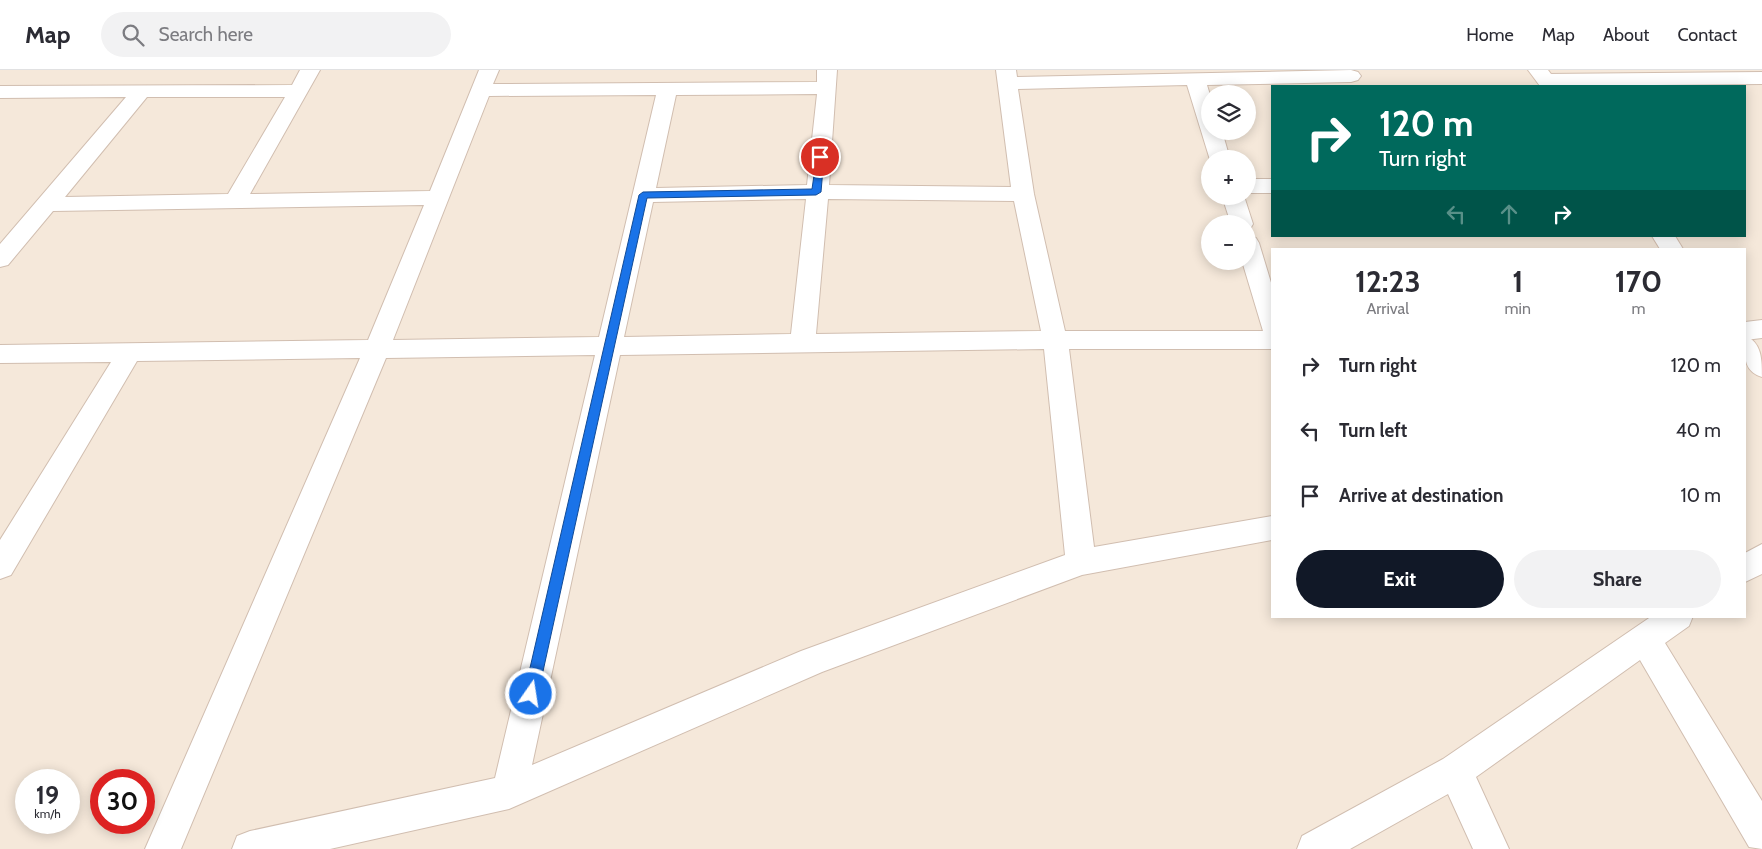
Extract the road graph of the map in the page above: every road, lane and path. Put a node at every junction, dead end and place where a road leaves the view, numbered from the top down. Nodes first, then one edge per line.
1 (310, 70) edge
2 (1007, 77) edge
3 (1352, 77) edge
4 (1195, 78) junction
5 (1762, 78) edge
6 (827, 79) edge
7 (1545, 79) edge
8 (485, 80) edge
9 (667, 90) junction
10 (297, 91) junction
11 (0, 92) edge
12 (141, 92) junction
13 (1201, 97) edge
14 (1256, 186) edge
15 (1271, 186) edge
16 (816, 192) junction
17 (1023, 194) junction
18 (643, 195) junction
19 (437, 198) junction
20 (236, 200) junction
21 (48, 204) junction
22 (1664, 237) edge
23 (1671, 248) edge
24 (0, 259) edge
25 (1256, 270) edge
26 (1271, 322) edge
27 (1762, 329) edge
28 (1746, 331) edge
29 (1055, 340) junction
30 (1271, 340) edge
31 (803, 343) junction
32 (610, 345) junction
33 (1746, 346) edge
34 (378, 347) junction
35 (130, 352) junction
36 (0, 354) edge
37 (1762, 368) edge
38 (1271, 528) edge
39 (1762, 557) edge
40 (1081, 562) junction
41 (0, 566) edge
42 (1746, 568) edge
43 (1675, 618) edge
44 (1645, 639) junction
45 (1455, 771) junction
46 (509, 792) junction
47 (1762, 834) edge
48 (164, 849) edge
49 (250, 849) edge
50 (1315, 849) edge
51 (1491, 849) edge

1 - 10 street
2 - 4 street
2 - 17 street
3 - 4 street
4 - 13 street
5 - 7 street
6 - 9 street
6 - 16 street
8 - 9 street
8 - 19 street
9 - 18 street
10 - 12 street
10 - 20 street
11 - 12 street
12 - 21 street
14 - 15 street
16 - 17 street
16 - 18 street
16 - 31 street
17 - 29 street
18 - 32 street
19 - 20 street
19 - 34 street
20 - 21 street
21 - 24 street
22 - 23 street
25 - 26 street
27 - 28 street
29 - 30 street
29 - 31 street
29 - 40 street
31 - 32 street
32 - 34 street
32 - 46 street
33 - 37 street
34 - 35 street
34 - 48 street
35 - 36 street
35 - 41 street
38 - 40 street
39 - 42 street
40 - 46 street
43 - 44 street
44 - 45 street
44 - 47 street
45 - 50 street
45 - 51 street
46 - 49 street

